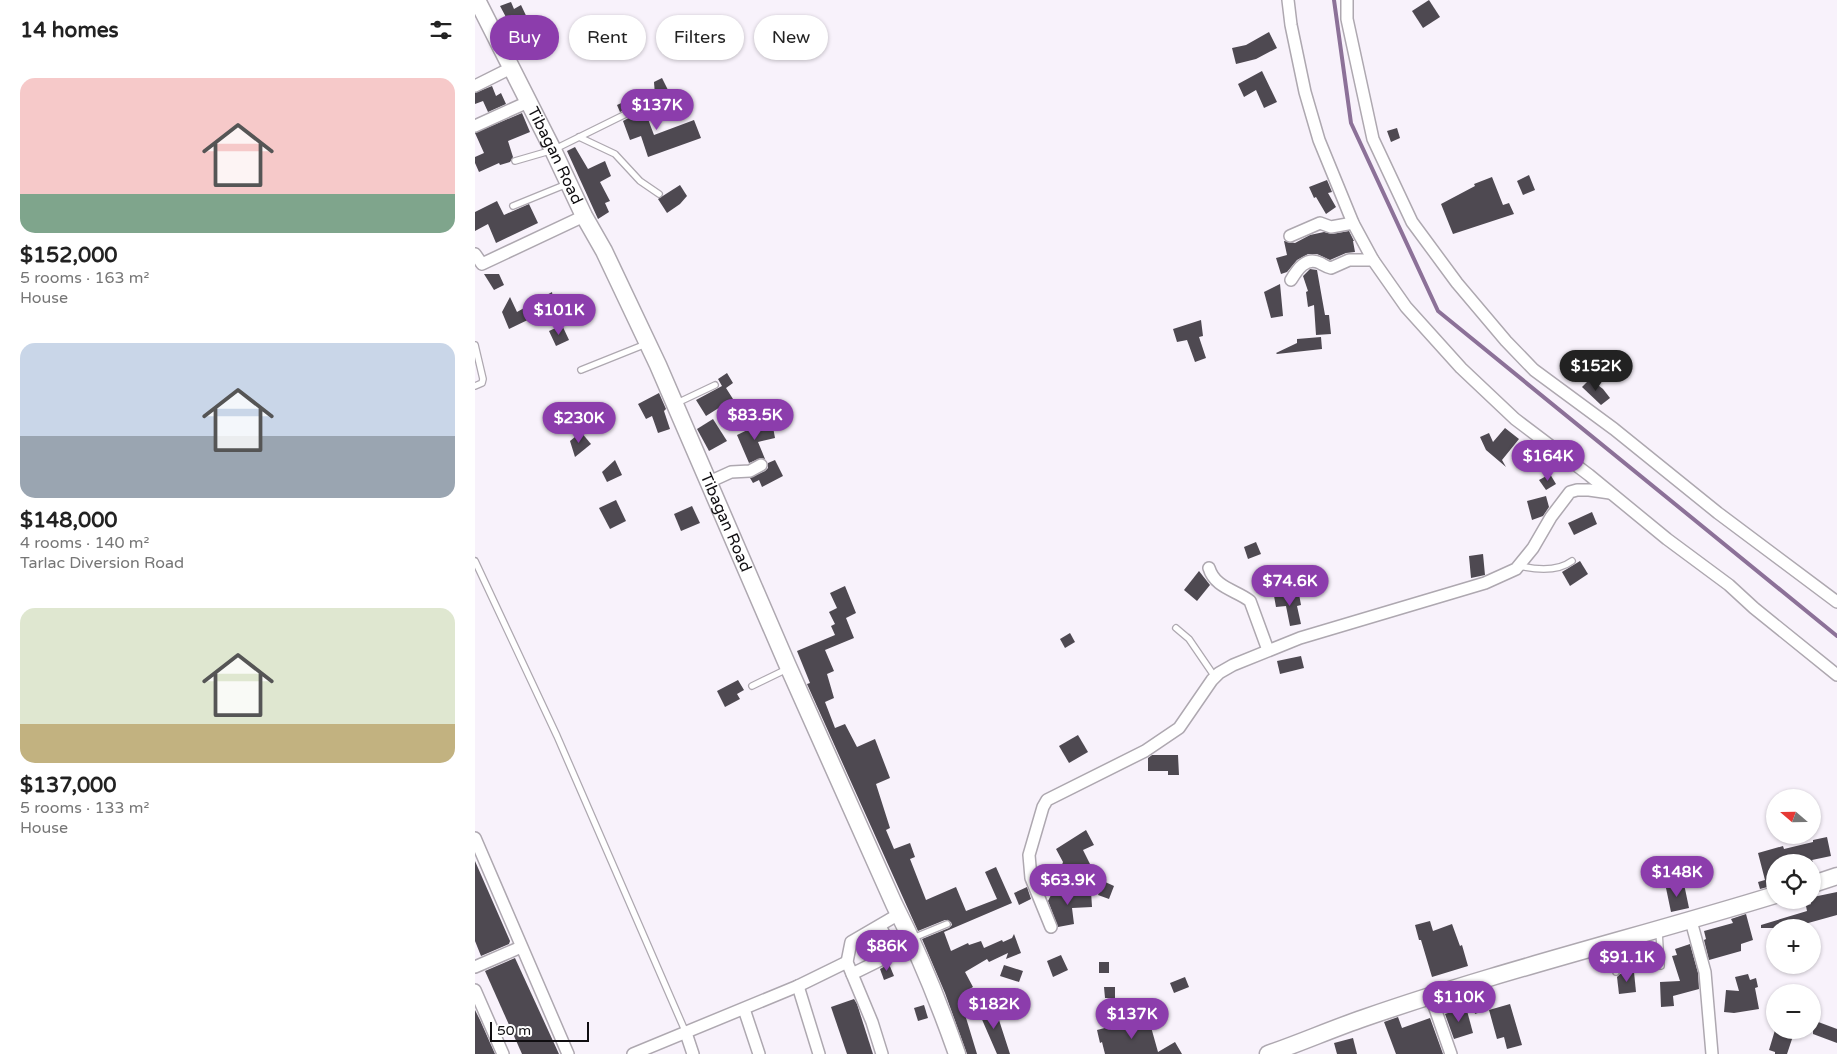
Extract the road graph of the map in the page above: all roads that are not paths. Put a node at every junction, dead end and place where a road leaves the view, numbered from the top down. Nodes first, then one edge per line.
1 (477, 0) edge
2 (1288, 0) edge
3 (1347, 0) edge
4 (511, 68) junction
5 (475, 86) edge
6 (528, 102) junction
7 (636, 109) dead end
8 (475, 126) edge
9 (579, 137) junction
10 (553, 150) junction
11 (515, 160) dead end
12 (569, 183) junction
13 (659, 194) dead end
14 (513, 206) dead end
15 (584, 216) junction
16 (1353, 223) junction
17 (1290, 236) dead end
18 (475, 254) edge
19 (1373, 260) junction
20 (478, 266) edge
21 (1291, 280) dead end
22 (648, 343) junction
23 (475, 346) edge
24 (581, 370) dead end
25 (715, 384) dead end
26 (475, 386) edge
27 (675, 404) junction
28 (761, 465) dead end
29 (709, 482) junction
30 (1611, 493) junction
31 (475, 561) edge
32 (1572, 561) dead end
33 (1520, 566) junction
34 (1209, 568) dead end
35 (1837, 602) edge
36 (1176, 628) dead end
37 (1268, 650) junction
38 (789, 668) junction
39 (1837, 675) edge
40 (1215, 677) junction
41 (752, 686) dead end
42 (475, 838) edge
43 (1837, 876) edge
44 (1821, 881) edge
45 (1766, 898) edge
46 (899, 914) junction
47 (1691, 921) junction
48 (947, 924) dead end
49 (880, 926) junction
50 (1051, 927) dead end
51 (1659, 929) junction
52 (912, 941) junction
53 (1613, 942) junction
54 (521, 947) junction
55 (894, 954) junction
56 (847, 962) junction
57 (1661, 966) dead end
58 (475, 967) edge
59 (1616, 972) dead end
60 (852, 974) junction
61 (797, 986) junction
62 (475, 990) edge
63 (1431, 996) junction
64 (745, 1009) junction
65 (686, 1033) junction
66 (1275, 1053) edge
67 (503, 1054) edge
68 (568, 1054) edge
69 (633, 1054) edge
70 (693, 1054) edge
71 (759, 1054) edge
72 (819, 1054) edge
73 (882, 1054) edge
74 (957, 1054) edge
75 (1451, 1054) edge
76 (1712, 1054) edge

1 - 4 main road, Tibagan Road
2 - 16 street
3 - 35 street
4 - 5 street
4 - 6 main road, Tibagan Road
6 - 8 street
6 - 10 main road, Tibagan Road
7 - 9 lane
9 - 10 lane
9 - 13 lane
10 - 11 lane
10 - 12 main road, Tibagan Road
12 - 14 lane
12 - 15 main road, Tibagan Road
15 - 20 street
15 - 22 main road, Tibagan Road
16 - 17 street
16 - 19 street
18 - 20 street
19 - 21 street
19 - 30 street
22 - 24 lane
22 - 27 main road, Tibagan Road
23 - 26 lane
25 - 27 lane
27 - 29 main road, Tibagan Road
28 - 29 street
29 - 38 main road, Tibagan Road
30 - 33 street
30 - 39 street
31 - 65 lane
32 - 33 lane
33 - 37 street
34 - 37 street
36 - 40 lane
37 - 40 street
38 - 41 lane
38 - 46 main road, Tibagan Road
40 - 50 street
42 - 54 street
43 - 44 main road
45 - 47 main road
46 - 49 street
46 - 52 main road, Tibagan Road
47 - 51 main road
47 - 76 street
48 - 52 lane
49 - 55 street
49 - 56 street
51 - 53 main road
51 - 57 lane
52 - 55 street
52 - 74 main road, Tibagan Road
53 - 59 lane
53 - 63 main road
54 - 58 street
54 - 68 street
55 - 60 street
56 - 60 street
56 - 61 street
60 - 73 street
61 - 64 street
61 - 72 street
62 - 67 street
63 - 66 main road
63 - 75 street
64 - 65 street
64 - 71 street
65 - 69 street
65 - 70 street

